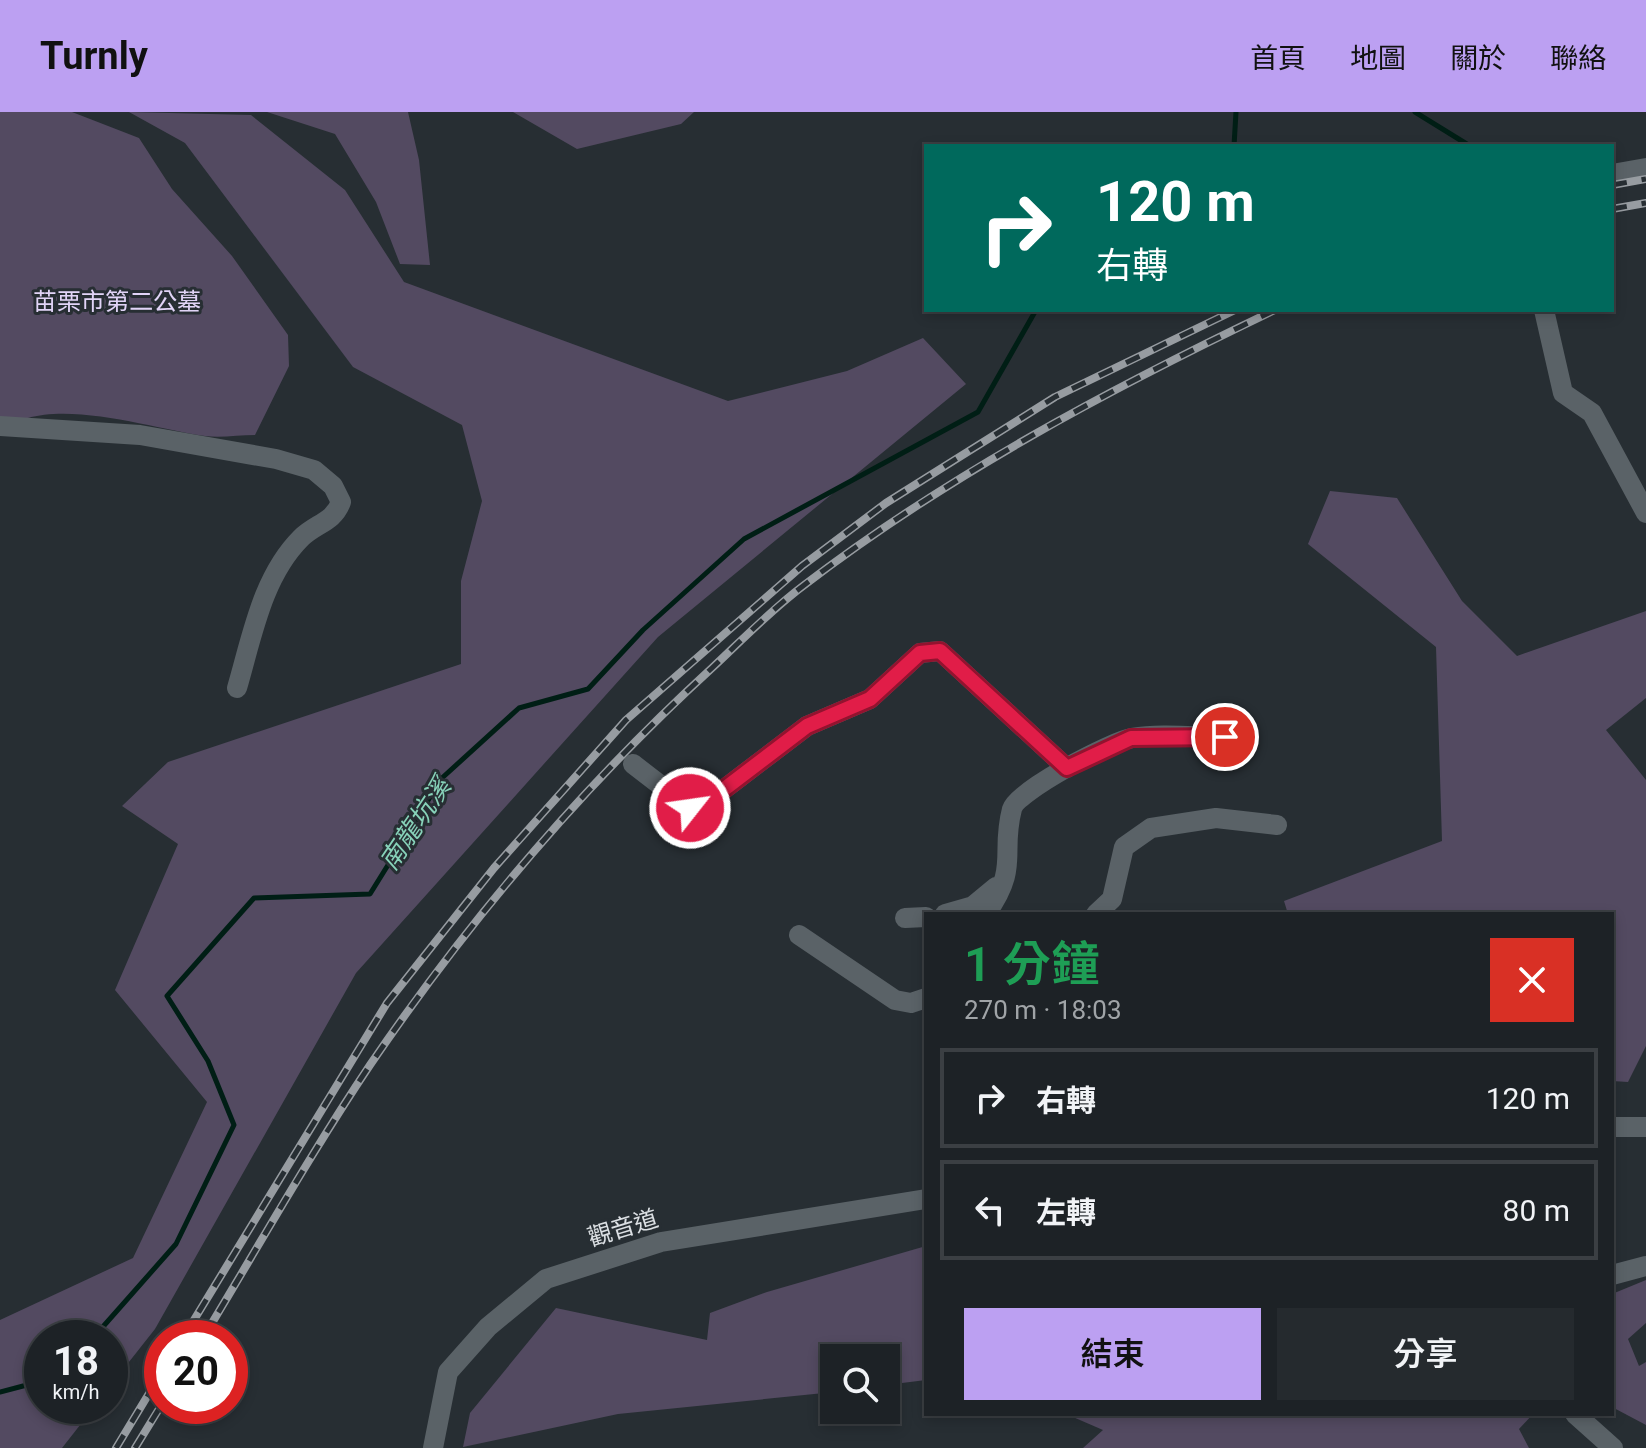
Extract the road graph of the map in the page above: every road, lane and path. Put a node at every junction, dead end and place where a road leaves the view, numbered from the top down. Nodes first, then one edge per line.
1 (1646, 168) edge
2 (1614, 174) edge
3 (1544, 312) edge
4 (0, 426) edge
5 (1646, 513) edge
6 (237, 688) dead end
7 (1225, 737) dead end
8 (633, 764) dead end
9 (1067, 768) junction
10 (1277, 825) dead end
11 (1008, 876) junction
12 (952, 912) edge
13 (987, 912) edge
14 (1098, 912) edge
15 (799, 935) dead end
16 (924, 999) edge
17 (1614, 1127) edge
18 (1646, 1127) edge
19 (924, 1199) edge
20 (1646, 1266) edge
21 (1614, 1274) edge
22 (1577, 1416) edge
23 (433, 1448) edge
24 (1613, 1448) edge

1 - 2 street
3 - 5 street
4 - 6 street
7 - 9 street
8 - 9 street
9 - 11 street
10 - 14 street
11 - 12 street
11 - 13 street
15 - 16 street
17 - 18 street
19 - 23 street, 觀音道
20 - 21 street
22 - 24 street

